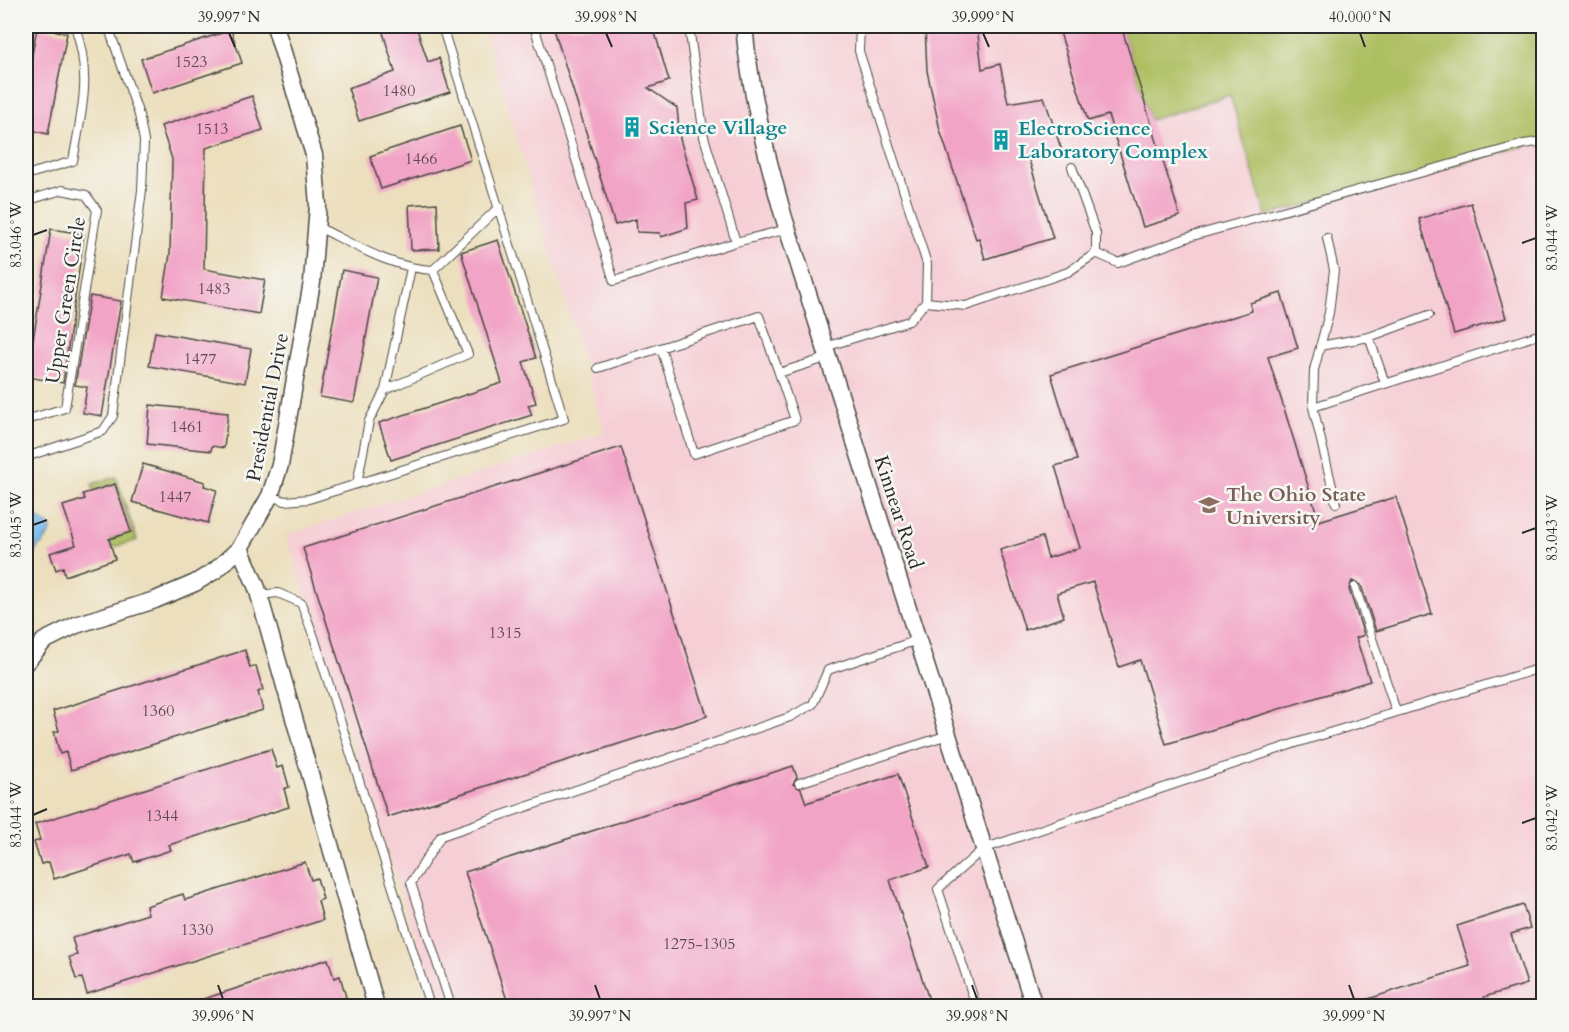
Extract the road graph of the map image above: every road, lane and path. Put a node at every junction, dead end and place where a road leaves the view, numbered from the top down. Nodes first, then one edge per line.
1 (75, 26) edge
2 (108, 26) edge
3 (275, 26) edge
4 (442, 26) edge
5 (534, 26) edge
6 (690, 26) edge
7 (744, 26) edge
8 (860, 26) edge
9 (1544, 141) edge
10 (1072, 167) dead end
11 (26, 175) edge
12 (26, 201) edge
13 (499, 207) junction
14 (318, 227) junction
15 (788, 229) junction
16 (1327, 238) dead end
17 (736, 242) junction
18 (1096, 253) junction
19 (411, 268) junction
20 (434, 270) junction
21 (926, 302) junction
22 (1429, 315) dead end
23 (1544, 333) edge
24 (1369, 337) junction
25 (1320, 346) junction
26 (661, 348) junction
27 (827, 352) junction
28 (598, 368) dead end
29 (779, 373) junction
30 (1385, 383) junction
31 (385, 390) junction
32 (1313, 406) junction
33 (26, 420) edge
34 (26, 457) edge
35 (357, 484) junction
36 (270, 496) junction
37 (1336, 503) dead end
38 (240, 548) junction
39 (1355, 587) dead end
40 (259, 595) junction
41 (918, 640) junction
42 (26, 662) edge
43 (1544, 667) edge
44 (1396, 711) junction
45 (948, 735) junction
46 (799, 783) dead end
47 (983, 849) junction
48 (26, 1001) edge
49 (27, 1006) edge
50 (376, 1006) edge
51 (430, 1006) edge
52 (451, 1006) edge
53 (976, 1006) edge
54 (1034, 1006) edge

1 - 11 lane
2 - 34 lane
3 - 14 street, Presidential Drive
4 - 13 lane
5 - 17 lane
6 - 17 lane
7 - 15 street, Kinnear Road
8 - 21 lane
9 - 18 lane
10 - 18 lane
12 - 33 lane, Upper Green Circle
13 - 20 lane
13 - 35 lane
14 - 19 lane
14 - 36 street, Presidential Drive
15 - 17 lane
15 - 27 street, Kinnear Road
16 - 25 lane
18 - 21 lane
19 - 20 lane
19 - 31 lane
20 - 31 lane
21 - 27 lane
22 - 24 lane
23 - 30 lane
24 - 25 lane
24 - 30 lane
25 - 32 lane
26 - 28 lane
26 - 29 lane
26 - 29 lane
27 - 29 lane
27 - 41 street, Kinnear Road
30 - 32 lane
31 - 35 lane
32 - 37 lane
35 - 36 lane
36 - 38 street, Presidential Drive
38 - 40 street
38 - 42 street, Presidential Drive
39 - 44 lane
40 - 50 street
40 - 51 lane
41 - 45 street, Kinnear Road
41 - 52 lane
43 - 44 lane
44 - 47 lane
45 - 46 lane
45 - 47 street, Kinnear Road
47 - 53 lane
47 - 54 street, Kinnear Road
48 - 49 street

